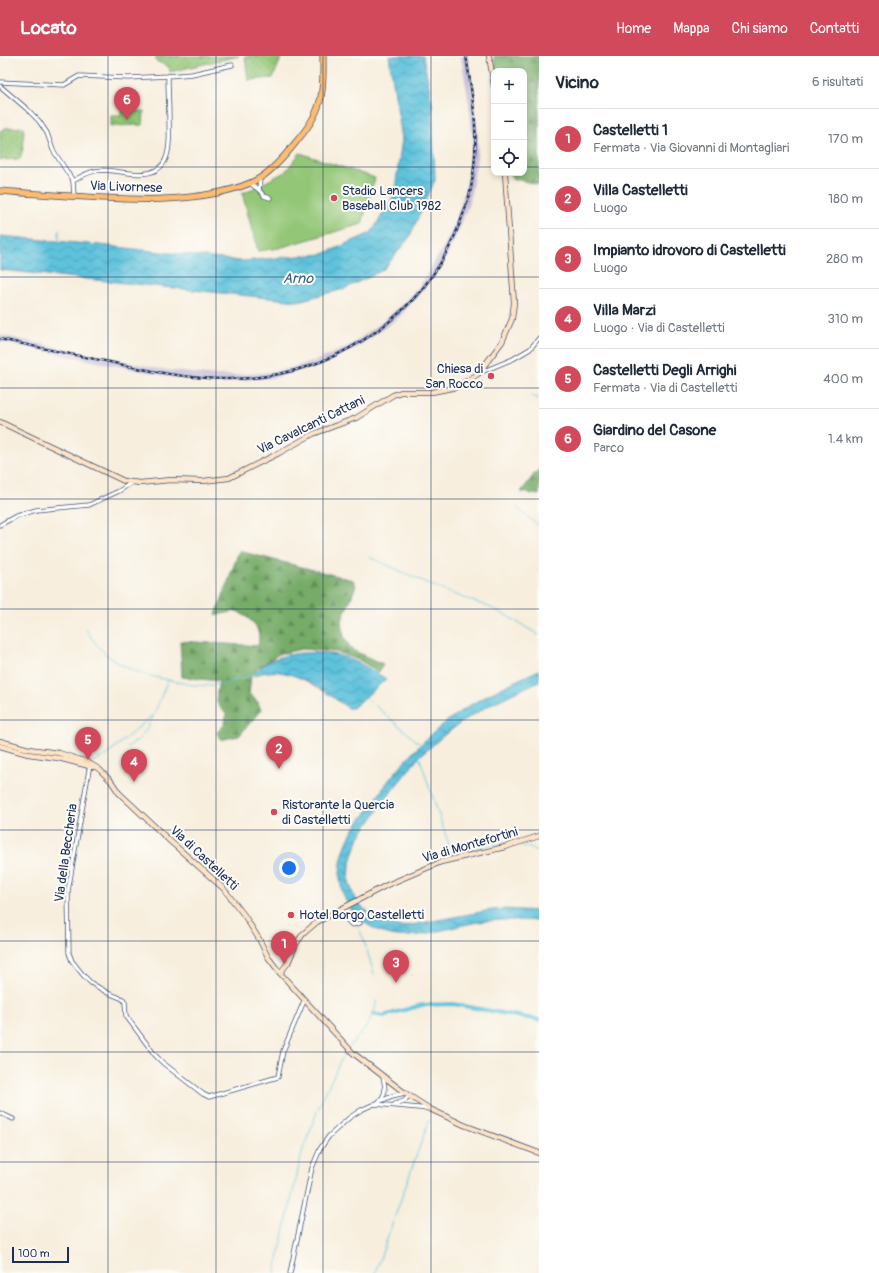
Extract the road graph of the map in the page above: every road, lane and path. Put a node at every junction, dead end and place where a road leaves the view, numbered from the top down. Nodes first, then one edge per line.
1 (323, 56) edge
2 (489, 56) edge
3 (232, 64) dead end
4 (491, 68) edge
5 (168, 76) junction
6 (0, 82) edge
7 (0, 86) edge
8 (505, 176) edge
9 (260, 178) junction
10 (73, 182) junction
11 (250, 184) junction
12 (259, 190) junction
13 (0, 191) edge
14 (74, 196) junction
15 (270, 198) dead end
16 (539, 338) edge
17 (478, 374) junction
18 (0, 422) edge
19 (131, 483) junction
20 (0, 525) edge
21 (0, 741) edge
22 (0, 746) edge
23 (90, 764) junction
24 (539, 836) edge
25 (338, 911) junction
26 (360, 923) dead end
27 (280, 973) junction
28 (304, 1000) junction
29 (383, 1077) junction
30 (407, 1095) junction
31 (374, 1104) junction
32 (392, 1105) junction
33 (430, 1109) junction
34 (0, 1113) edge
35 (13, 1119) dead end
36 (539, 1154) edge
37 (290, 1273) edge

1 - 9 main road, Via Livornese
2 - 4 street
3 - 5 street
5 - 6 street
5 - 10 street
7 - 10 street
8 - 17 street, Via Cavalcanti Cattani
9 - 11 main road, Via Livornese
9 - 12 street
10 - 14 street
11 - 12 street
11 - 14 main road, Via Livornese
12 - 15 street
13 - 14 main road, Via Livornese
16 - 17 street
17 - 19 street, Via Cavalcanti Cattani
18 - 19 street, Via Cavalcanti Cattani
19 - 20 street
21 - 23 street, Via di Castelletti
22 - 23 street, Via di Castelletti
23 - 27 street, Via di Castelletti
23 - 28 street, Via della Beccheria
24 - 25 street, Via di Montefortini
25 - 26 street
25 - 27 street, Via di Montefortini
27 - 28 street, Via di Castelletti
28 - 29 street, Via di Castelletti
29 - 30 street, Via di Castelletti
29 - 31 street
30 - 31 street
30 - 32 street
30 - 33 street, Via di Castelletti
31 - 32 street
31 - 37 street
32 - 33 street
33 - 36 street, Via di Castelletti
34 - 35 street

